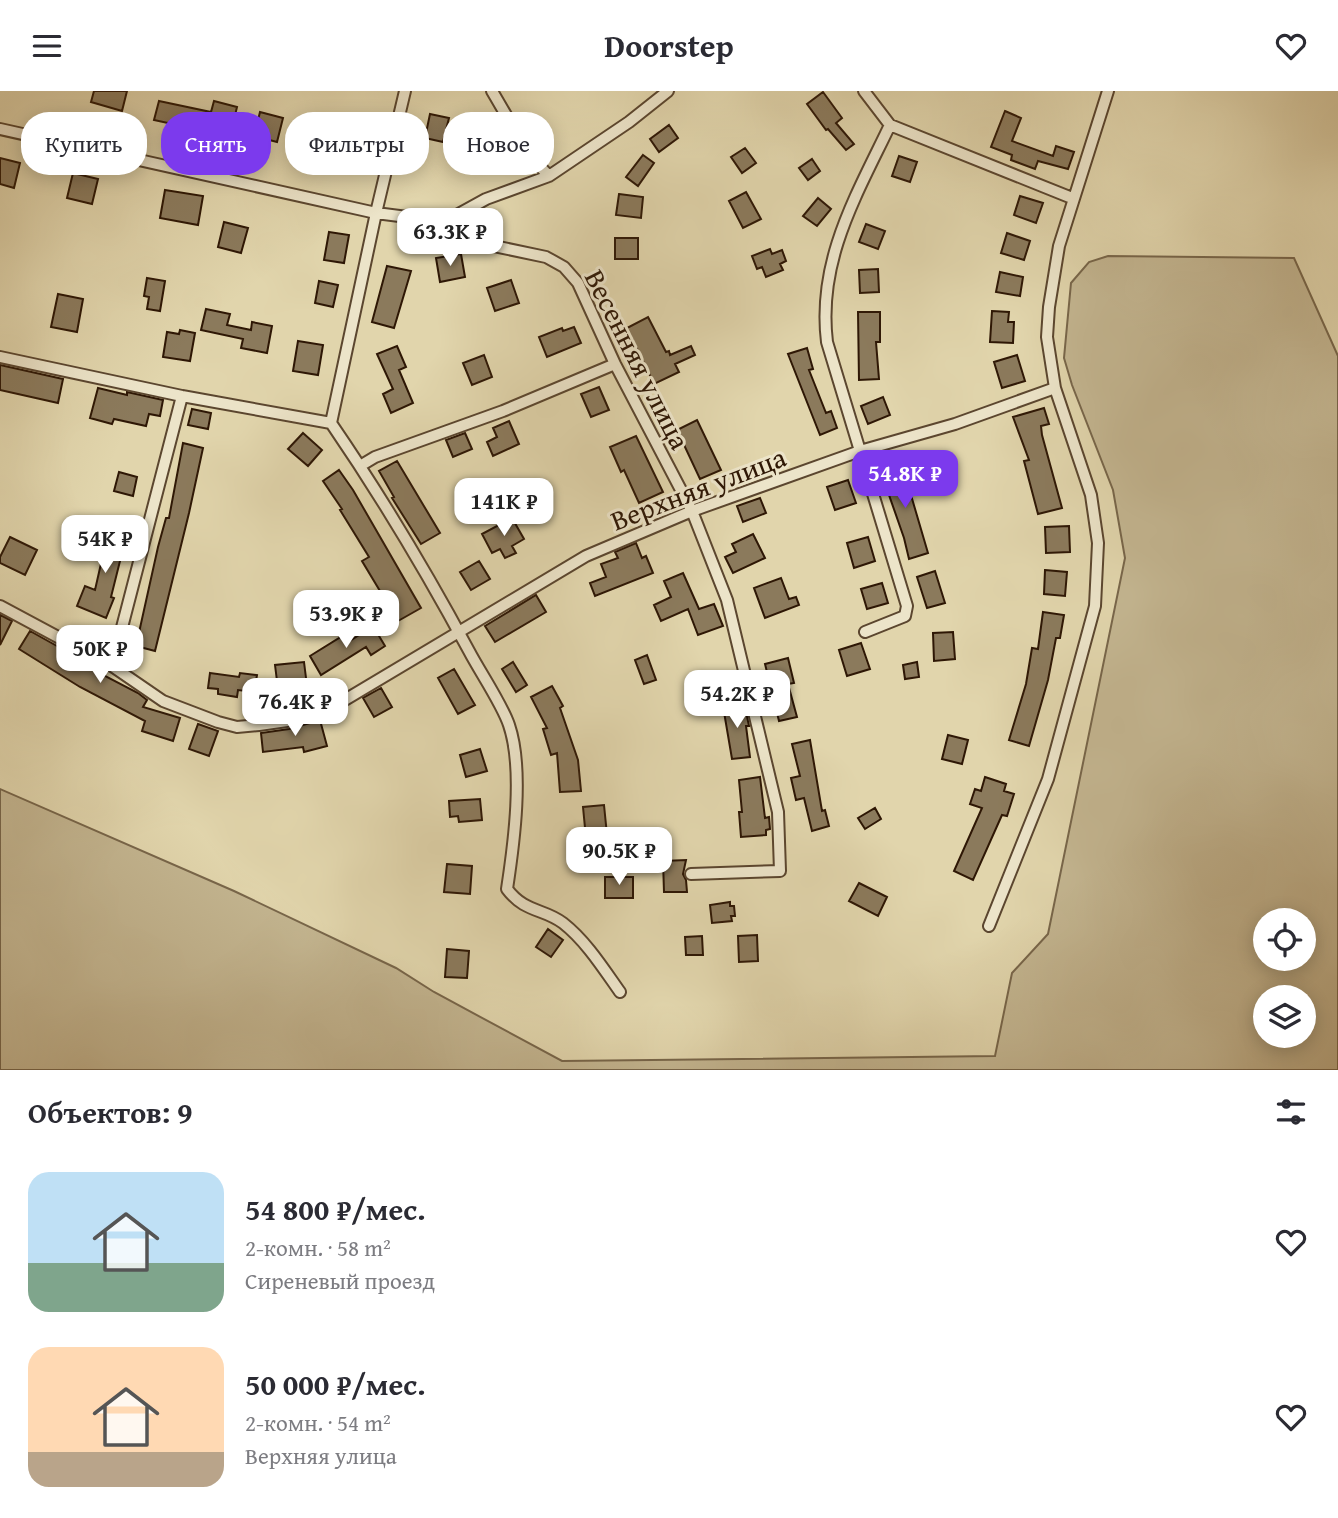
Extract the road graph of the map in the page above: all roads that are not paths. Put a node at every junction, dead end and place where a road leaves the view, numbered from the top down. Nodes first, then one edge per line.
1 (405, 91) edge
2 (492, 91) edge
3 (668, 91) edge
4 (864, 91) edge
5 (1108, 91) edge
6 (890, 125) junction
7 (0, 129) edge
8 (549, 176) junction
9 (1072, 198) junction
10 (376, 213) junction
11 (454, 223) junction
12 (0, 357) edge
13 (615, 364) junction
14 (1055, 388) junction
15 (182, 396) junction
16 (331, 423) junction
17 (860, 451) junction
18 (360, 466) junction
19 (692, 511) junction
20 (0, 606) edge
21 (458, 632) junction
22 (865, 632) dead end
23 (112, 666) junction
24 (691, 874) dead end
25 (989, 926) dead end
26 (620, 992) dead end

1 - 10 street
2 - 8 street
3 - 8 street
4 - 6 street
5 - 9 street
6 - 9 street
6 - 17 street
7 - 10 street
8 - 11 street
9 - 14 street
10 - 11 street
10 - 16 street
11 - 13 street, Весенняя улица
12 - 15 street
13 - 18 street
13 - 19 street, Весенняя улица
14 - 17 street, Верхняя улица
14 - 25 street
15 - 16 street
15 - 23 street
16 - 18 street
17 - 19 street, Верхняя улица
17 - 22 street
18 - 21 street
19 - 21 street, Верхняя улица
19 - 24 street, Весенняя улица
20 - 23 street, Верхняя улица
21 - 23 street, Верхняя улица
21 - 26 street

